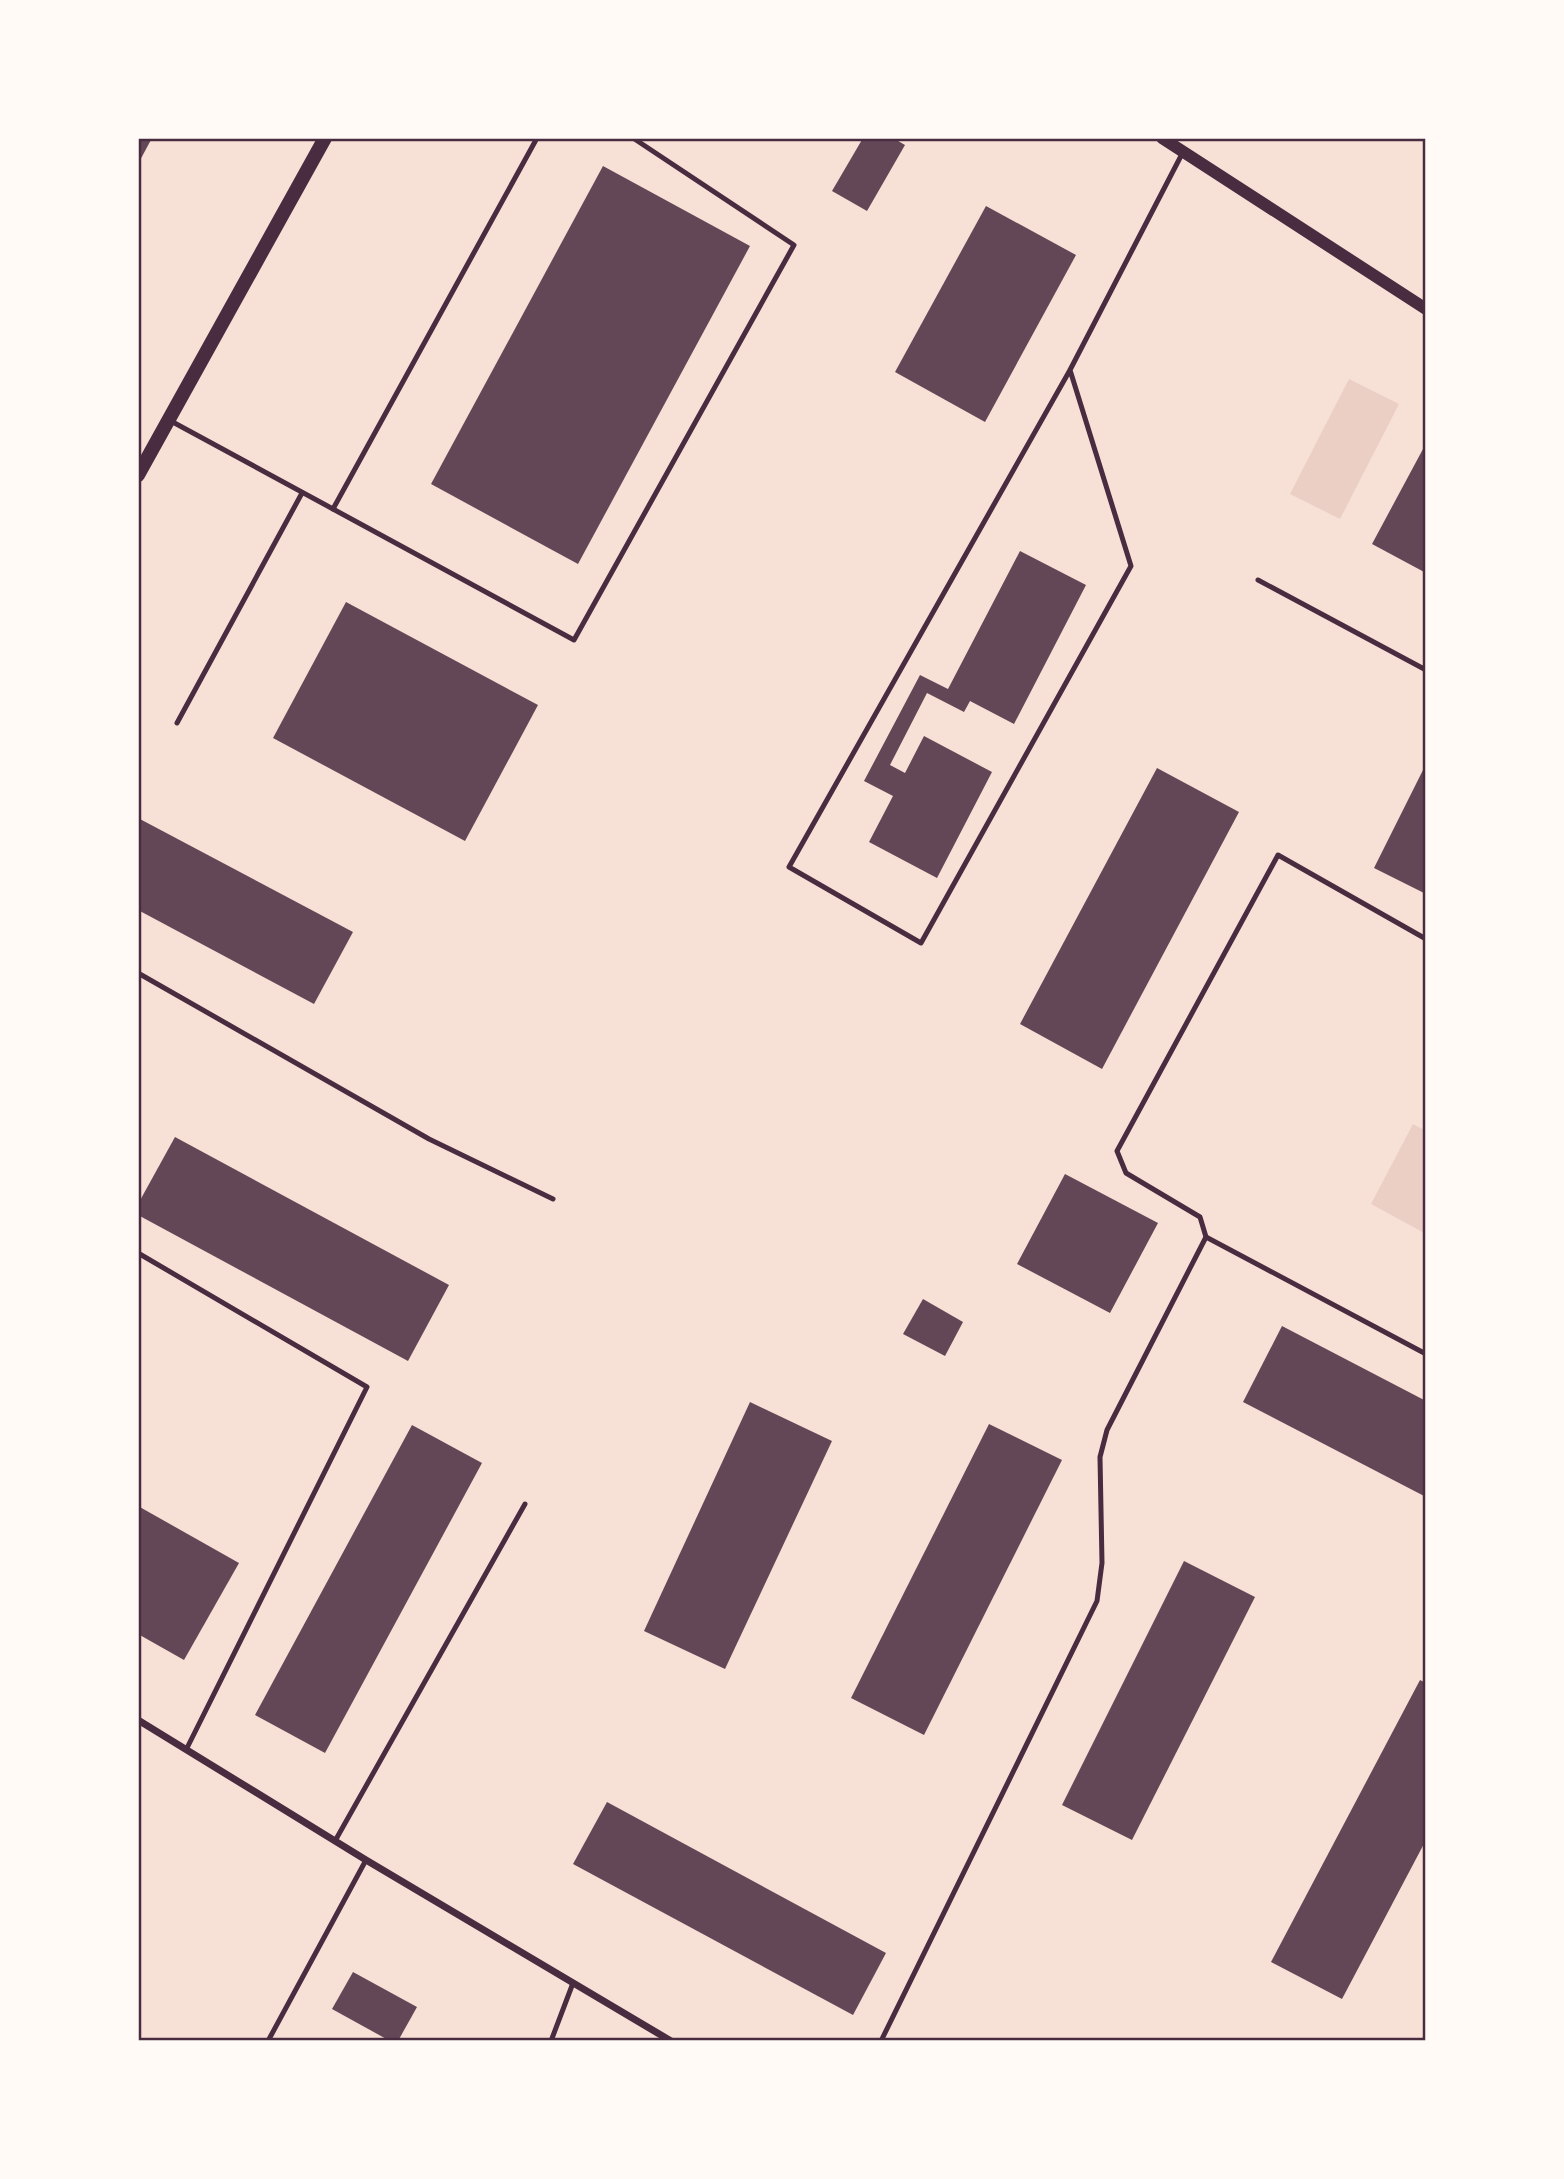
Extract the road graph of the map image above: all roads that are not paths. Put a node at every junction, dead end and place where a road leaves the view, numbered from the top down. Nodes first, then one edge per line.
1 (325, 138) edge
2 (537, 138) edge
3 (633, 138) edge
4 (1162, 138) edge
5 (1183, 152) junction
6 (1426, 309) edge
7 (1070, 370) junction
8 (169, 420) junction
9 (142, 459) edge
10 (138, 475) edge
11 (302, 493) junction
12 (332, 509) junction
13 (1258, 580) dead end
14 (1426, 670) edge
15 (177, 723) dead end
16 (1426, 939) edge
17 (139, 976) edge
18 (553, 1199) dead end
19 (1206, 1237) junction
20 (138, 1253) edge
21 (1426, 1354) edge
22 (525, 1504) dead end
23 (138, 1720) edge
24 (186, 1750) junction
25 (335, 1841) junction
26 (366, 1860) junction
27 (573, 1983) junction
28 (268, 2041) edge
29 (551, 2041) edge
30 (671, 2041) edge
31 (881, 2041) edge

1 - 8 main road
2 - 12 lane
3 - 12 lane
4 - 5 street
5 - 6 street
5 - 7 lane
7 - 7 lane
8 - 9 main road
8 - 11 lane
9 - 10 main road
11 - 12 lane
11 - 15 lane
13 - 14 lane
16 - 19 lane
17 - 18 lane
19 - 21 lane
19 - 31 lane
20 - 24 lane
22 - 25 lane
23 - 24 street
24 - 25 street
25 - 26 street
26 - 27 street
26 - 28 lane
27 - 29 lane
27 - 30 street

